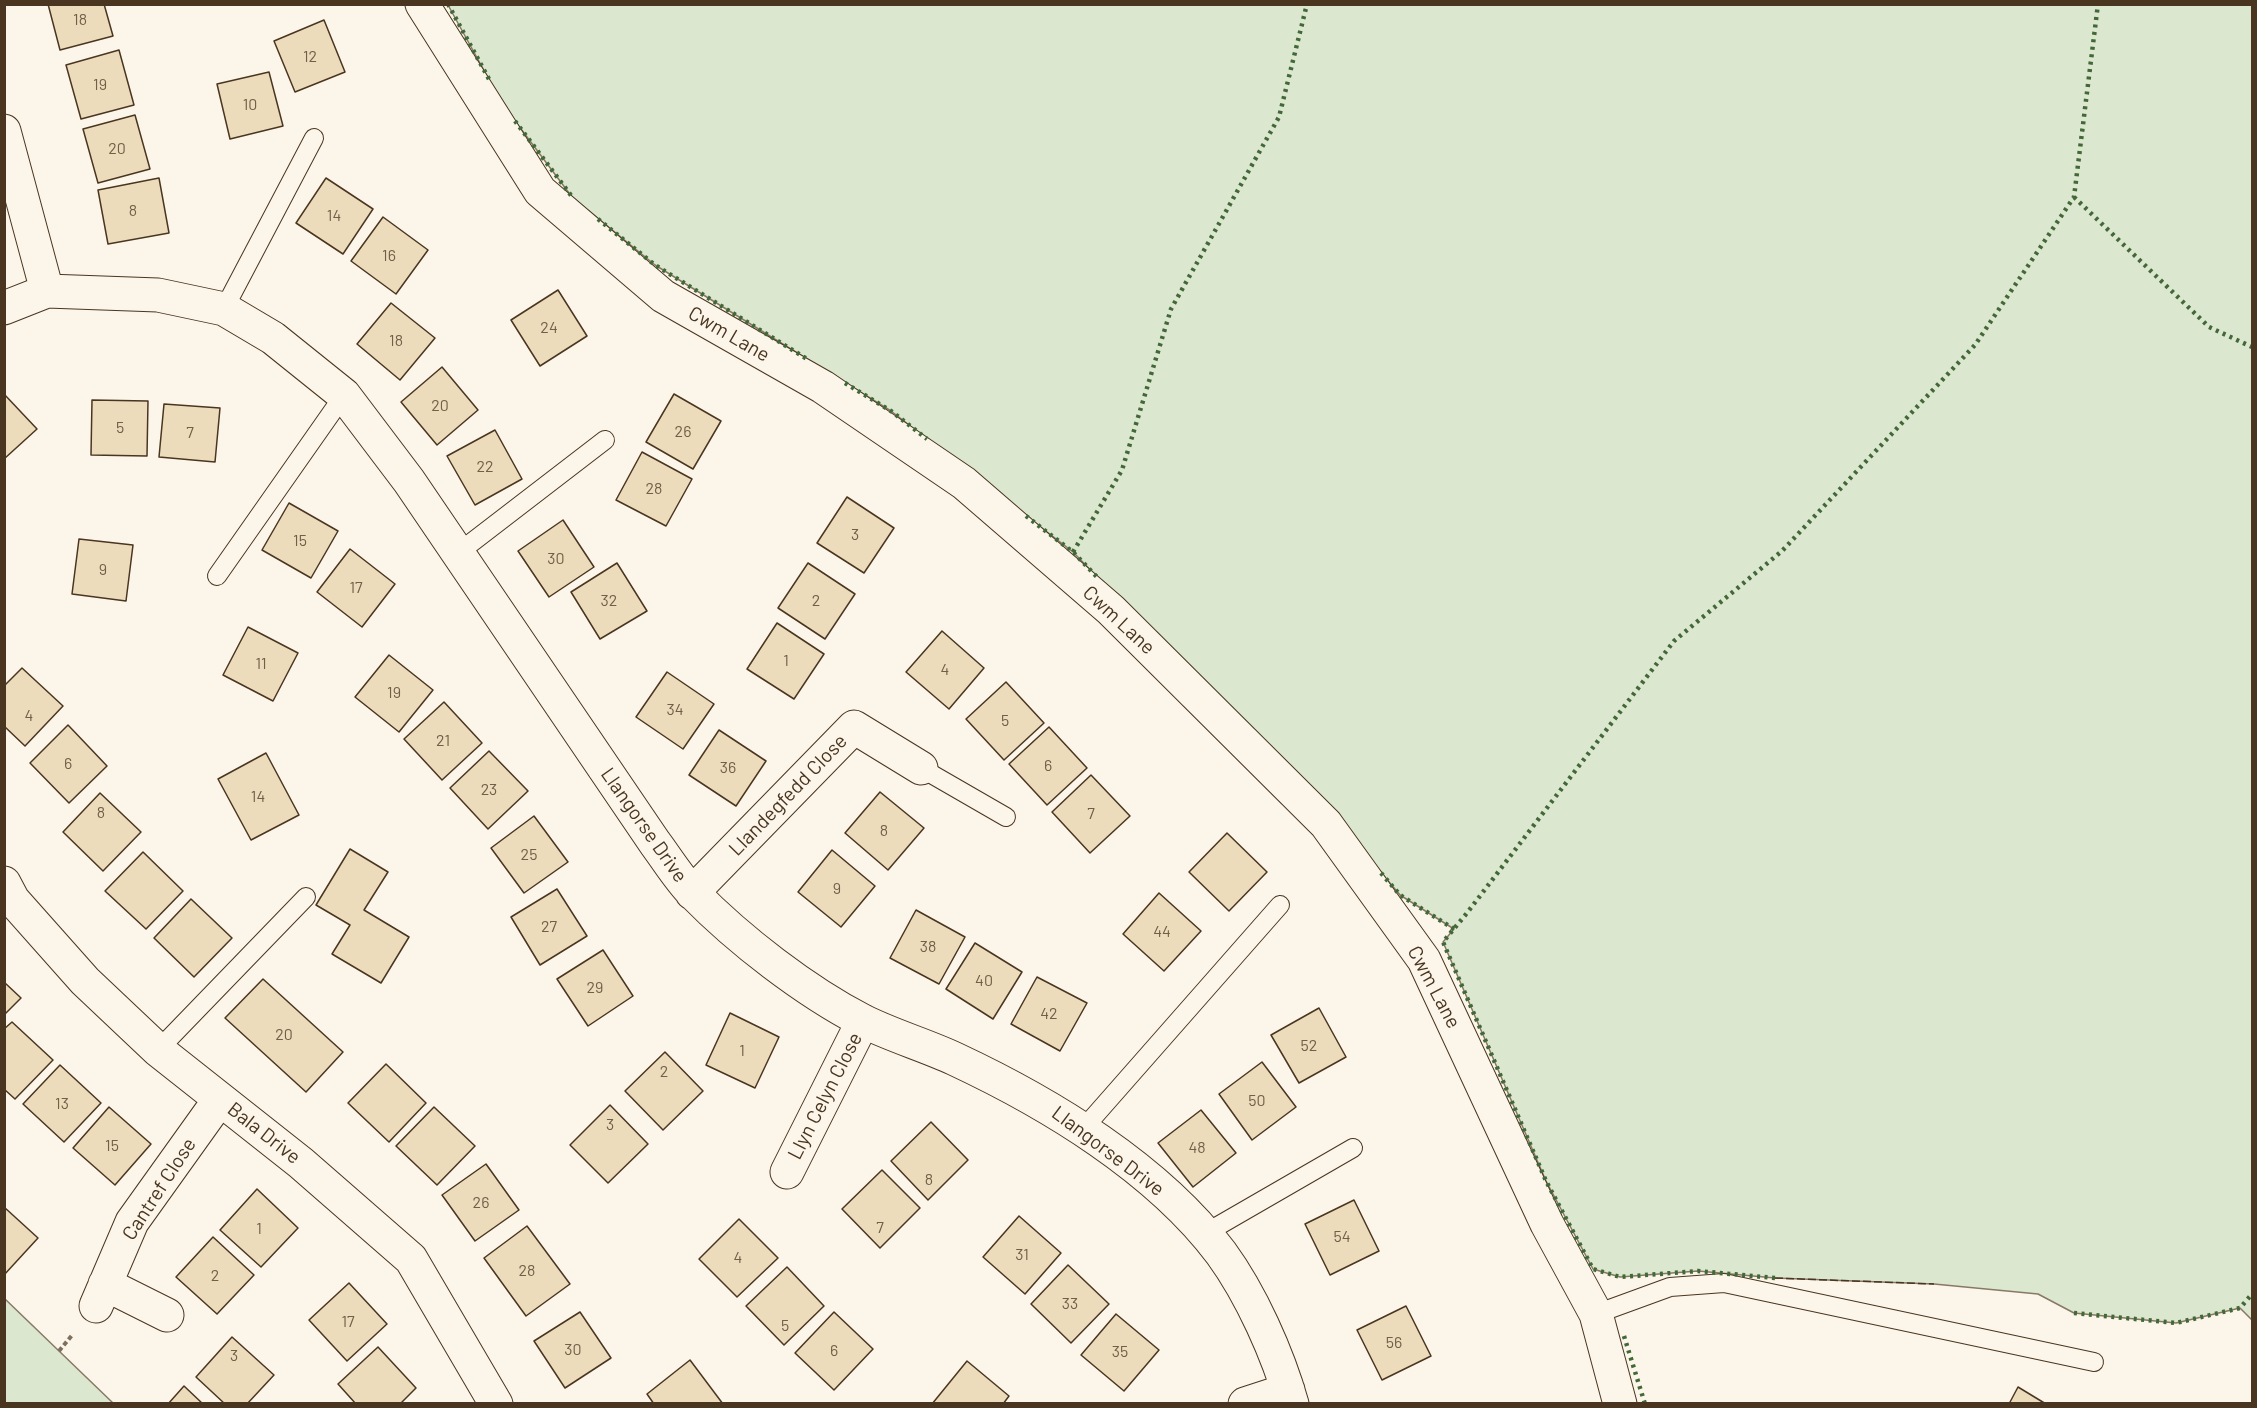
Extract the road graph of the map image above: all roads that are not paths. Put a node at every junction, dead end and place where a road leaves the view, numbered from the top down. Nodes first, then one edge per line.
1 (422, 4) edge
2 (4, 131) edge
3 (314, 138) dead end
4 (47, 291) junction
5 (4, 308) edge
6 (224, 309) junction
7 (344, 395) junction
8 (605, 440) dead end
9 (458, 553) junction
10 (217, 576) dead end
11 (921, 768) joint
12 (1006, 817) dead end
13 (4, 883) edge
14 (692, 892) junction
15 (306, 897) dead end
16 (1280, 905) dead end
17 (863, 1021) junction
18 (158, 1050) junction
19 (220, 1099) junction
20 (1083, 1129) junction
21 (1353, 1148) dead end
22 (787, 1172) dead end
23 (1204, 1234) junction
24 (1596, 1314) junction
25 (167, 1315) dead end
26 (2094, 1362) dead end
27 (1290, 1397) edge
28 (496, 1404) edge
29 (1245, 1404) edge
30 (1620, 1404) edge

1 - 24 street, Cwm Lane
2 - 4 street
3 - 6 lane
4 - 5 street, Llangorse Drive
4 - 6 street, Llangorse Drive
6 - 7 street, Llangorse Drive
7 - 9 street, Llangorse Drive
7 - 10 lane
8 - 9 lane
9 - 14 street, Llangorse Drive
11 - 12 lane
11 - 14 street, Llandegfedd Close
13 - 18 street, Bala Drive
14 - 17 street, Llangorse Drive
15 - 18 lane
16 - 20 lane
17 - 20 street, Llangorse Drive
17 - 22 street, Llyn Celyn Close
18 - 19 street, Bala Drive
19 - 25 street, Cantref Close
19 - 28 street, Bala Drive
20 - 23 street, Llangorse Drive
21 - 23 lane
23 - 27 street, Llangorse Drive
24 - 26 lane
24 - 30 street, Cwm Lane
27 - 29 street

